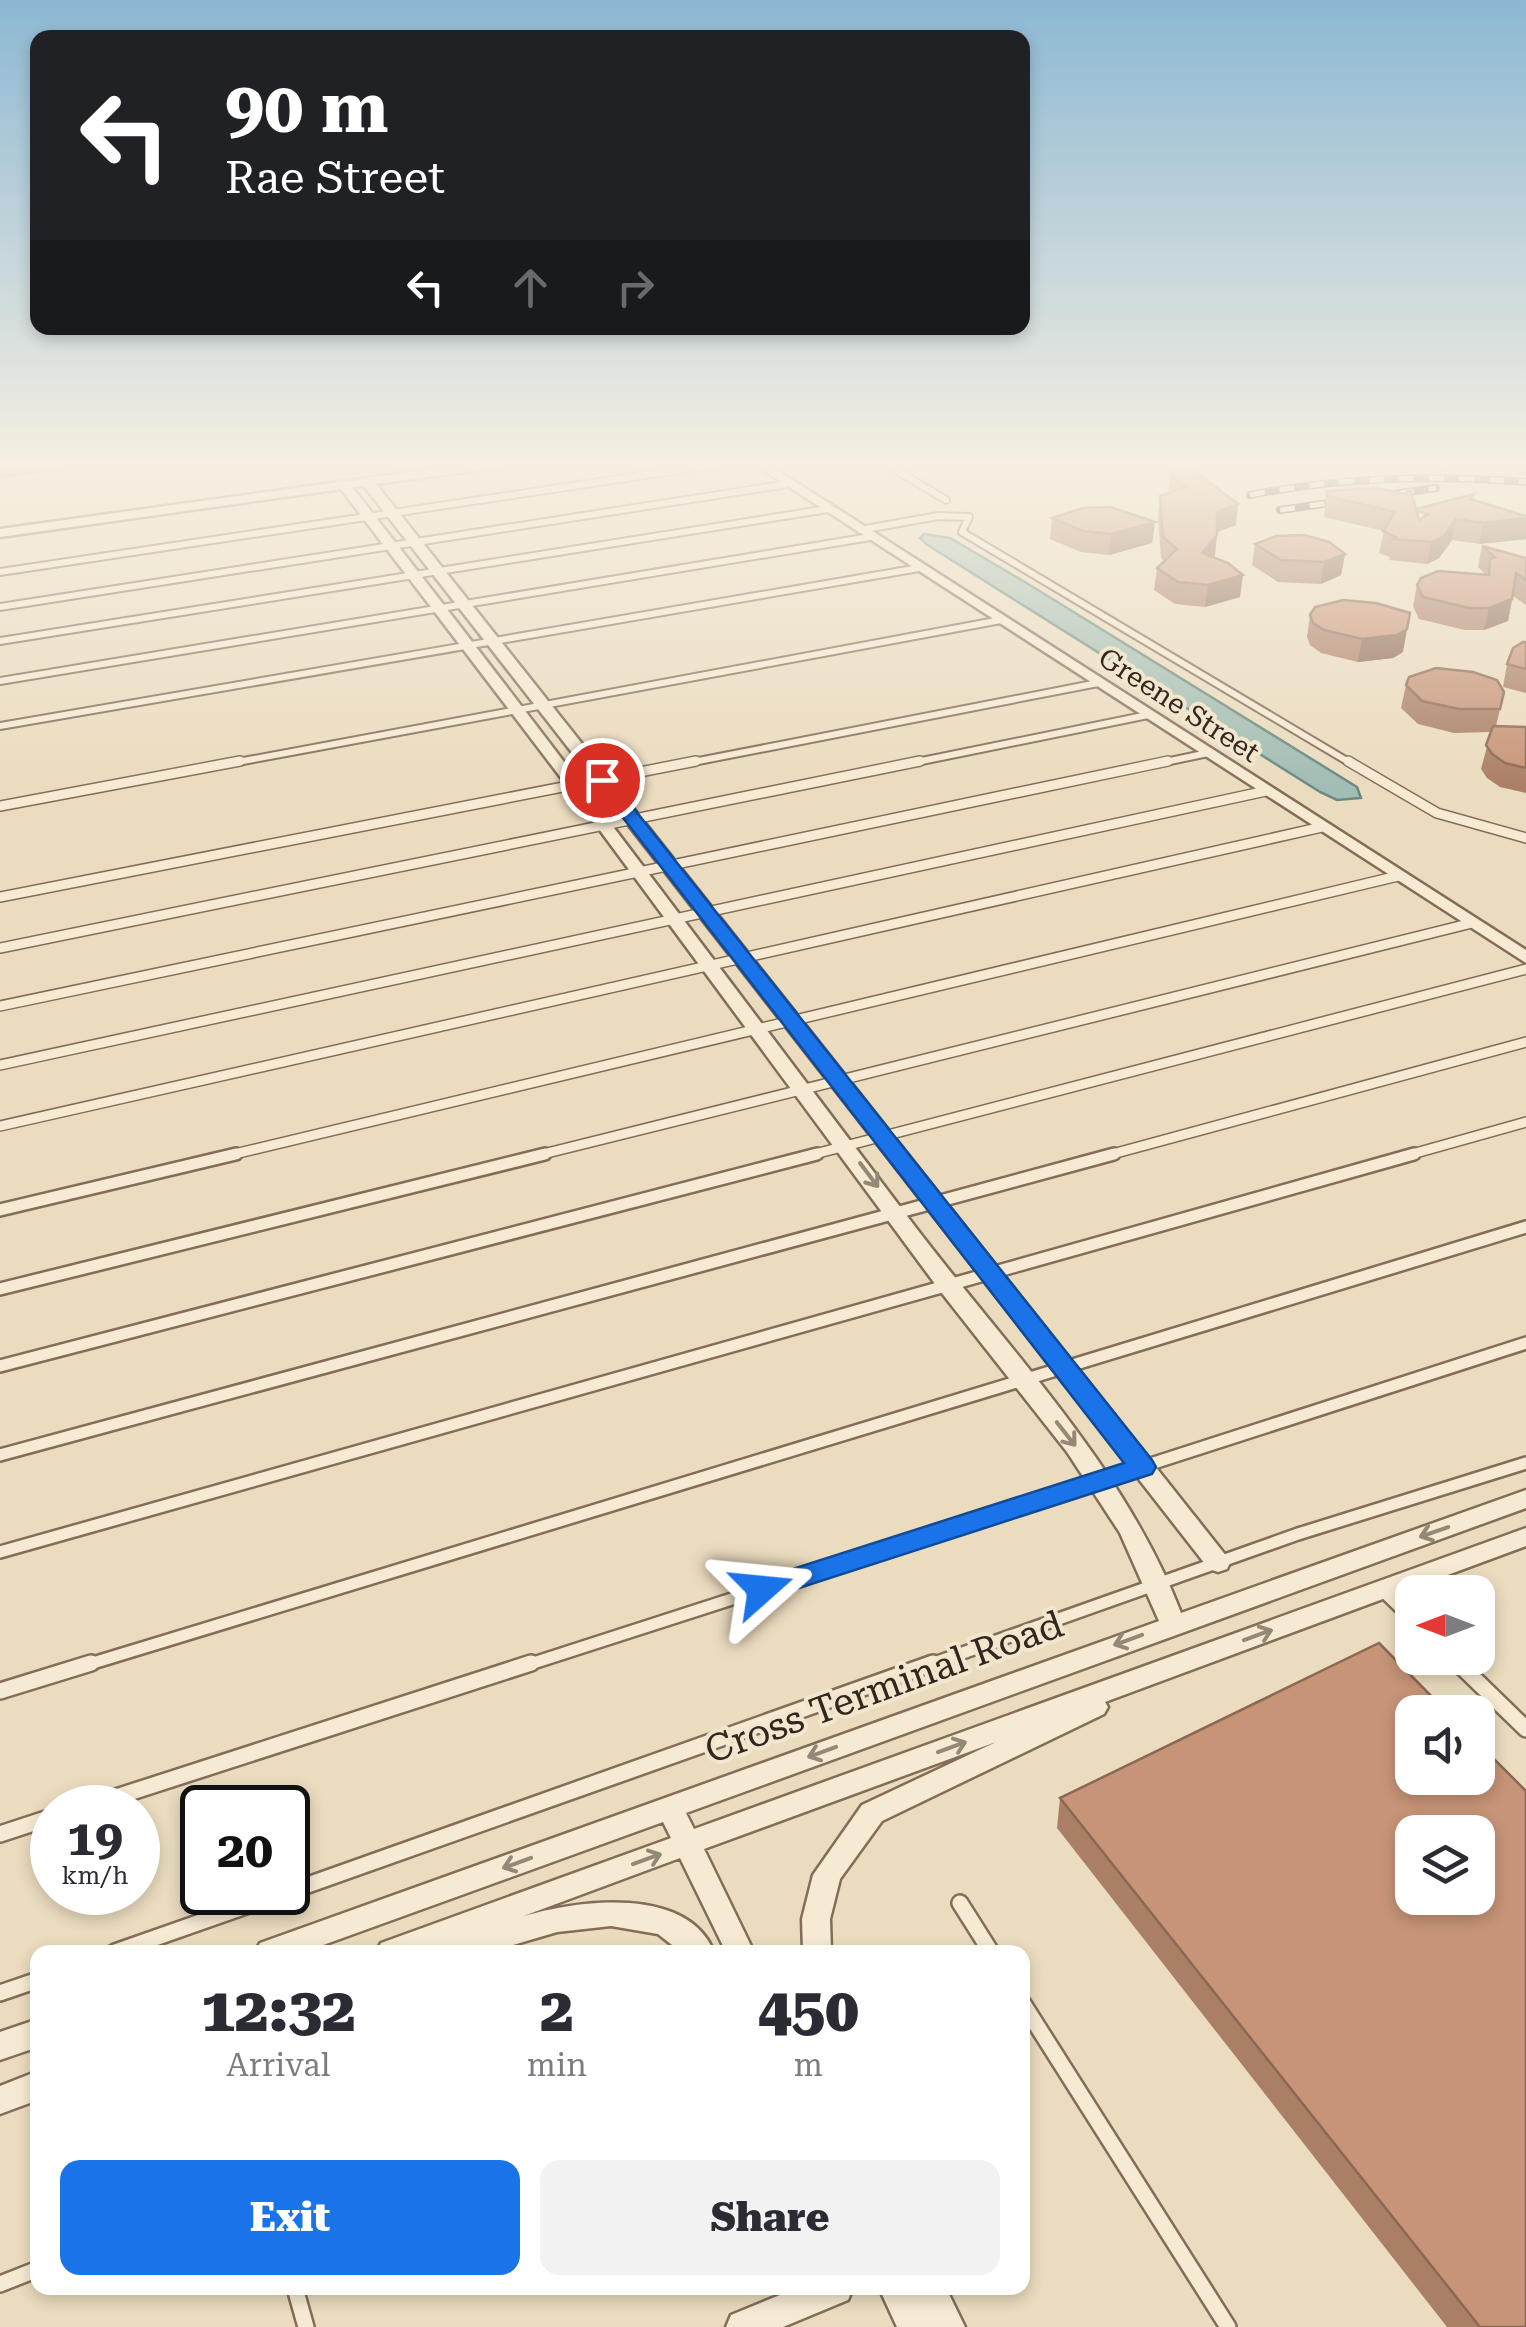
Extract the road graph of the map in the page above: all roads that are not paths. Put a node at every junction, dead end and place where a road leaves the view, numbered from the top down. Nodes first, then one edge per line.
1 (238, 570) edge
2 (411, 570) edge
3 (436, 570) edge
4 (453, 570) edge
5 (658, 570) edge
6 (911, 570) edge
7 (922, 570) edge
8 (1024, 570) edge
9 (438, 572) junction
10 (415, 575) junction
11 (464, 604) junction
12 (0, 606) edge
13 (441, 608) junction
14 (1001, 620) junction
15 (0, 642) edge
16 (493, 642) junction
17 (470, 646) junction
18 (0, 681) edge
19 (1098, 682) junction
20 (543, 706) junction
21 (519, 710) junction
22 (1148, 715) junction
23 (0, 726) edge
24 (1208, 754) junction
25 (602, 780) junction
26 (574, 785) junction
27 (1266, 791) junction
28 (0, 806) edge
29 (633, 820) junction
30 (606, 826) junction
31 (1322, 827) junction
32 (1526, 838) edge
33 (670, 867) junction
34 (642, 874) junction
35 (1398, 876) junction
36 (0, 897) edge
37 (706, 912) junction
38 (673, 919) junction
39 (1472, 923) junction
40 (0, 948) edge
41 (742, 958) junction
42 (1526, 958) edge
43 (710, 966) junction
44 (1526, 970) edge
45 (0, 1006) edge
46 (792, 1022) junction
47 (760, 1030) junction
48 (1526, 1042) edge
49 (0, 1065) edge
50 (839, 1082) junction
51 (804, 1090) junction
52 (1526, 1122) edge
53 (0, 1126) edge
54 (882, 1136) junction
55 (847, 1145) junction
56 (935, 1204) junction
57 (0, 1210) edge
58 (898, 1214) junction
59 (1526, 1227) edge
60 (990, 1274) junction
61 (949, 1286) junction
62 (0, 1289) edge
63 (1526, 1342) edge
64 (0, 1366) edge
65 (1064, 1368) junction
66 (1023, 1380) junction
67 (0, 1455) edge
68 (1526, 1462) edge
69 (1142, 1467) junction
70 (1102, 1480) junction
71 (1526, 1499) edge
72 (1526, 1538) edge
73 (0, 1552) edge
74 (1218, 1564) junction
75 (1160, 1584) junction
76 (1382, 1590) junction
77 (1395, 1603) edge
78 (1173, 1624) junction
79 (1185, 1662) junction
80 (1470, 1675) edge
81 (0, 1691) edge
82 (1526, 1729) edge
83 (154, 1785) edge
84 (670, 1808) junction
85 (30, 1824) edge
86 (0, 1834) edge
87 (686, 1844) junction
88 (310, 1884) edge
89 (960, 1903) dead end
90 (221, 1915) edge
91 (136, 1945) edge
92 (289, 1945) edge
93 (410, 1945) edge
94 (474, 1945) edge
95 (692, 1945) edge
96 (736, 1945) edge
97 (816, 1945) edge
98 (987, 1945) edge
99 (30, 1983) edge
100 (0, 1993) edge
101 (1030, 2015) edge
102 (30, 2036) edge
103 (0, 2046) edge
104 (30, 2088) edge
105 (0, 2100) edge
106 (30, 2272) edge
107 (0, 2284) edge
108 (297, 2295) edge
109 (819, 2295) edge
110 (899, 2295) edge
111 (932, 2295) edge
112 (306, 2327) edge
113 (742, 2327) edge
114 (915, 2327) edge
115 (948, 2327) edge
116 (1228, 2327) edge

1 - 12 lane
2 - 10 street
3 - 9 street
4 - 9 lane
5 - 11 lane
6 - 16 lane
7 - 14 street, Greene Street
8 - 32 lane
9 - 10 lane
9 - 11 street
10 - 13 street
10 - 15 lane
11 - 13 lane
11 - 16 street
13 - 17 street
13 - 18 lane
14 - 19 street, Greene Street
14 - 20 lane
16 - 17 lane
16 - 20 street
17 - 21 street
17 - 23 lane
19 - 22 street, Greene Street
19 - 25 lane
20 - 21 lane
20 - 25 street
21 - 26 street
21 - 28 lane
22 - 24 street, Greene Street
22 - 29 lane
24 - 27 street, Greene Street
24 - 33 lane
25 - 26 lane
25 - 29 street
26 - 30 street
26 - 36 lane
27 - 31 street, Greene Street
27 - 37 lane
29 - 30 lane
29 - 33 street
30 - 34 street
30 - 40 lane
31 - 35 street, Greene Street
31 - 41 lane
33 - 34 lane
33 - 37 street
34 - 38 street
34 - 45 lane
35 - 39 street, Greene Street
35 - 46 lane
37 - 38 lane
37 - 41 street
38 - 43 street
38 - 49 lane
39 - 42 street, Greene Street
39 - 50 lane
41 - 43 lane
41 - 46 street
43 - 47 street
43 - 53 lane
44 - 54 lane
46 - 47 lane
46 - 50 street
47 - 51 street
47 - 57 lane
48 - 56 lane
50 - 51 lane
50 - 54 street
51 - 55 street
51 - 62 lane
52 - 60 lane
54 - 55 lane
54 - 56 street
55 -> 58 street
55 - 64 lane
56 - 58 lane
56 - 60 street
58 - 61 street
58 - 67 lane
59 - 65 lane
60 - 61 lane
60 - 65 street
61 - 66 street
61 - 73 lane
63 - 69 lane
65 - 66 lane
65 - 69 street
66 -> 70 street
66 - 81 lane
68 - 74 lane
69 - 70 lane
69 - 74 street
70 - 75 street
70 - 83 lane
71 -> 78 street, Cross Terminal Road
72 - 76 street
74 - 75 lane
75 - 78 street
75 - 88 lane
76 - 77 lane
79 -> 76 street
78 -> 84 street, Cross Terminal Road
87 -> 79 street
79 - 97 street
80 - 82 lane
84 - 87 street
84 -> 92 street, Cross Terminal Road
85 - 86 lane
93 -> 87 street
87 - 96 street
89 - 98 lane
90 - 91 lane
94 - 95 street
99 - 100 lane
101 - 116 lane
102 - 103 street
104 - 105 street
106 - 107 lane
108 - 112 lane
109 - 113 street
110 - 114 street
111 - 115 street

